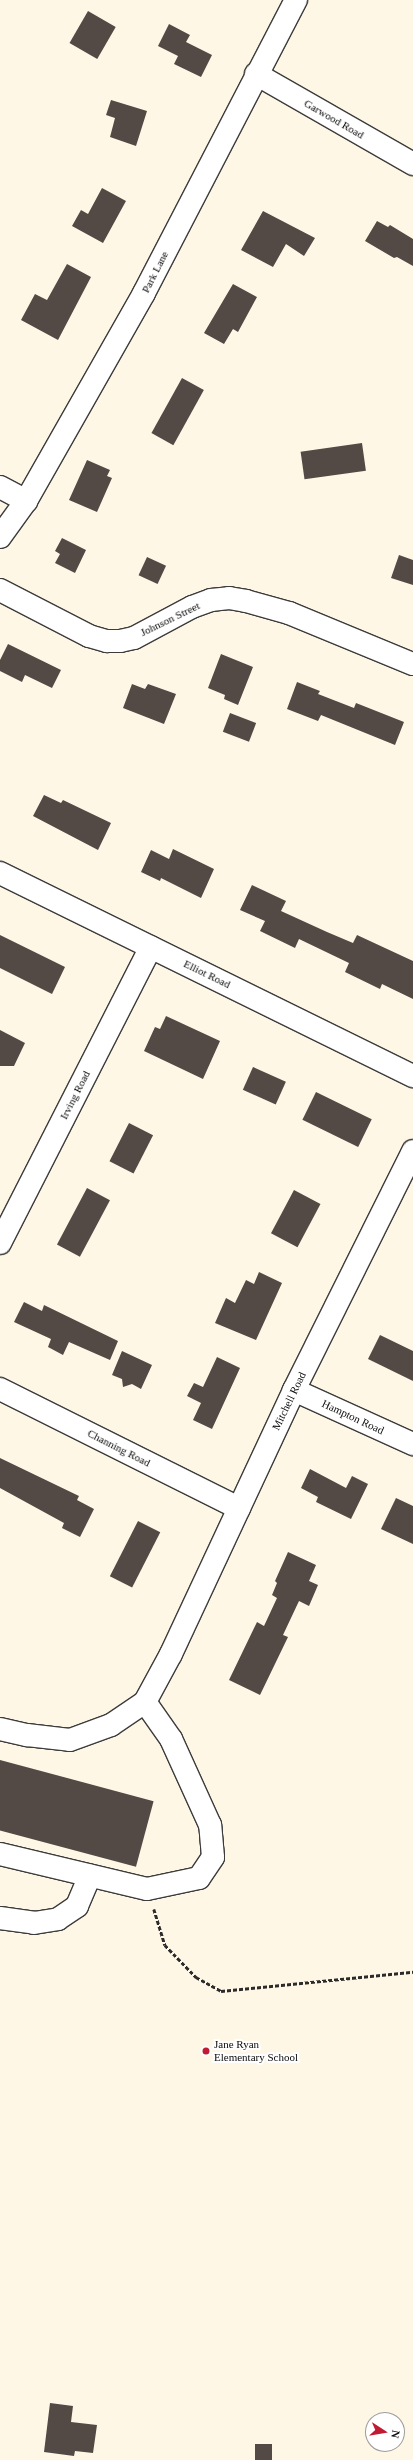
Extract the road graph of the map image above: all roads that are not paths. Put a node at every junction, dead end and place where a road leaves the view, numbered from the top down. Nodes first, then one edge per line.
1 (296, 0) edge
2 (256, 74) junction
3 (413, 164) edge
4 (0, 487) edge
5 (26, 501) junction
6 (0, 537) edge
7 (0, 590) edge
8 (413, 664) edge
9 (0, 873) edge
10 (151, 946) junction
11 (413, 1076) edge
12 (413, 1152) edge
13 (0, 1243) edge
14 (0, 1389) edge
15 (294, 1390) junction
16 (413, 1444) edge
17 (239, 1508) junction
18 (145, 1702) junction
19 (0, 1729) edge
20 (0, 1854) edge
21 (90, 1876) junction
22 (0, 1918) edge

1 - 2 street, Park Lane
2 - 3 street, Garwood Road
2 - 5 street, Park Lane
4 - 5 street
5 - 6 street, Park Lane
7 - 8 street, Johnson Street
9 - 10 street, Elliot Road
10 - 11 street, Elliot Road
10 - 13 street, Irving Road
12 - 15 street, Mitchell Road
14 - 17 street, Channing Road
15 - 16 street, Hampton Road
15 - 17 street, Mitchell Road
17 - 18 street, Mitchell Road
18 - 19 street
18 - 21 street
20 - 21 street
21 - 22 street

